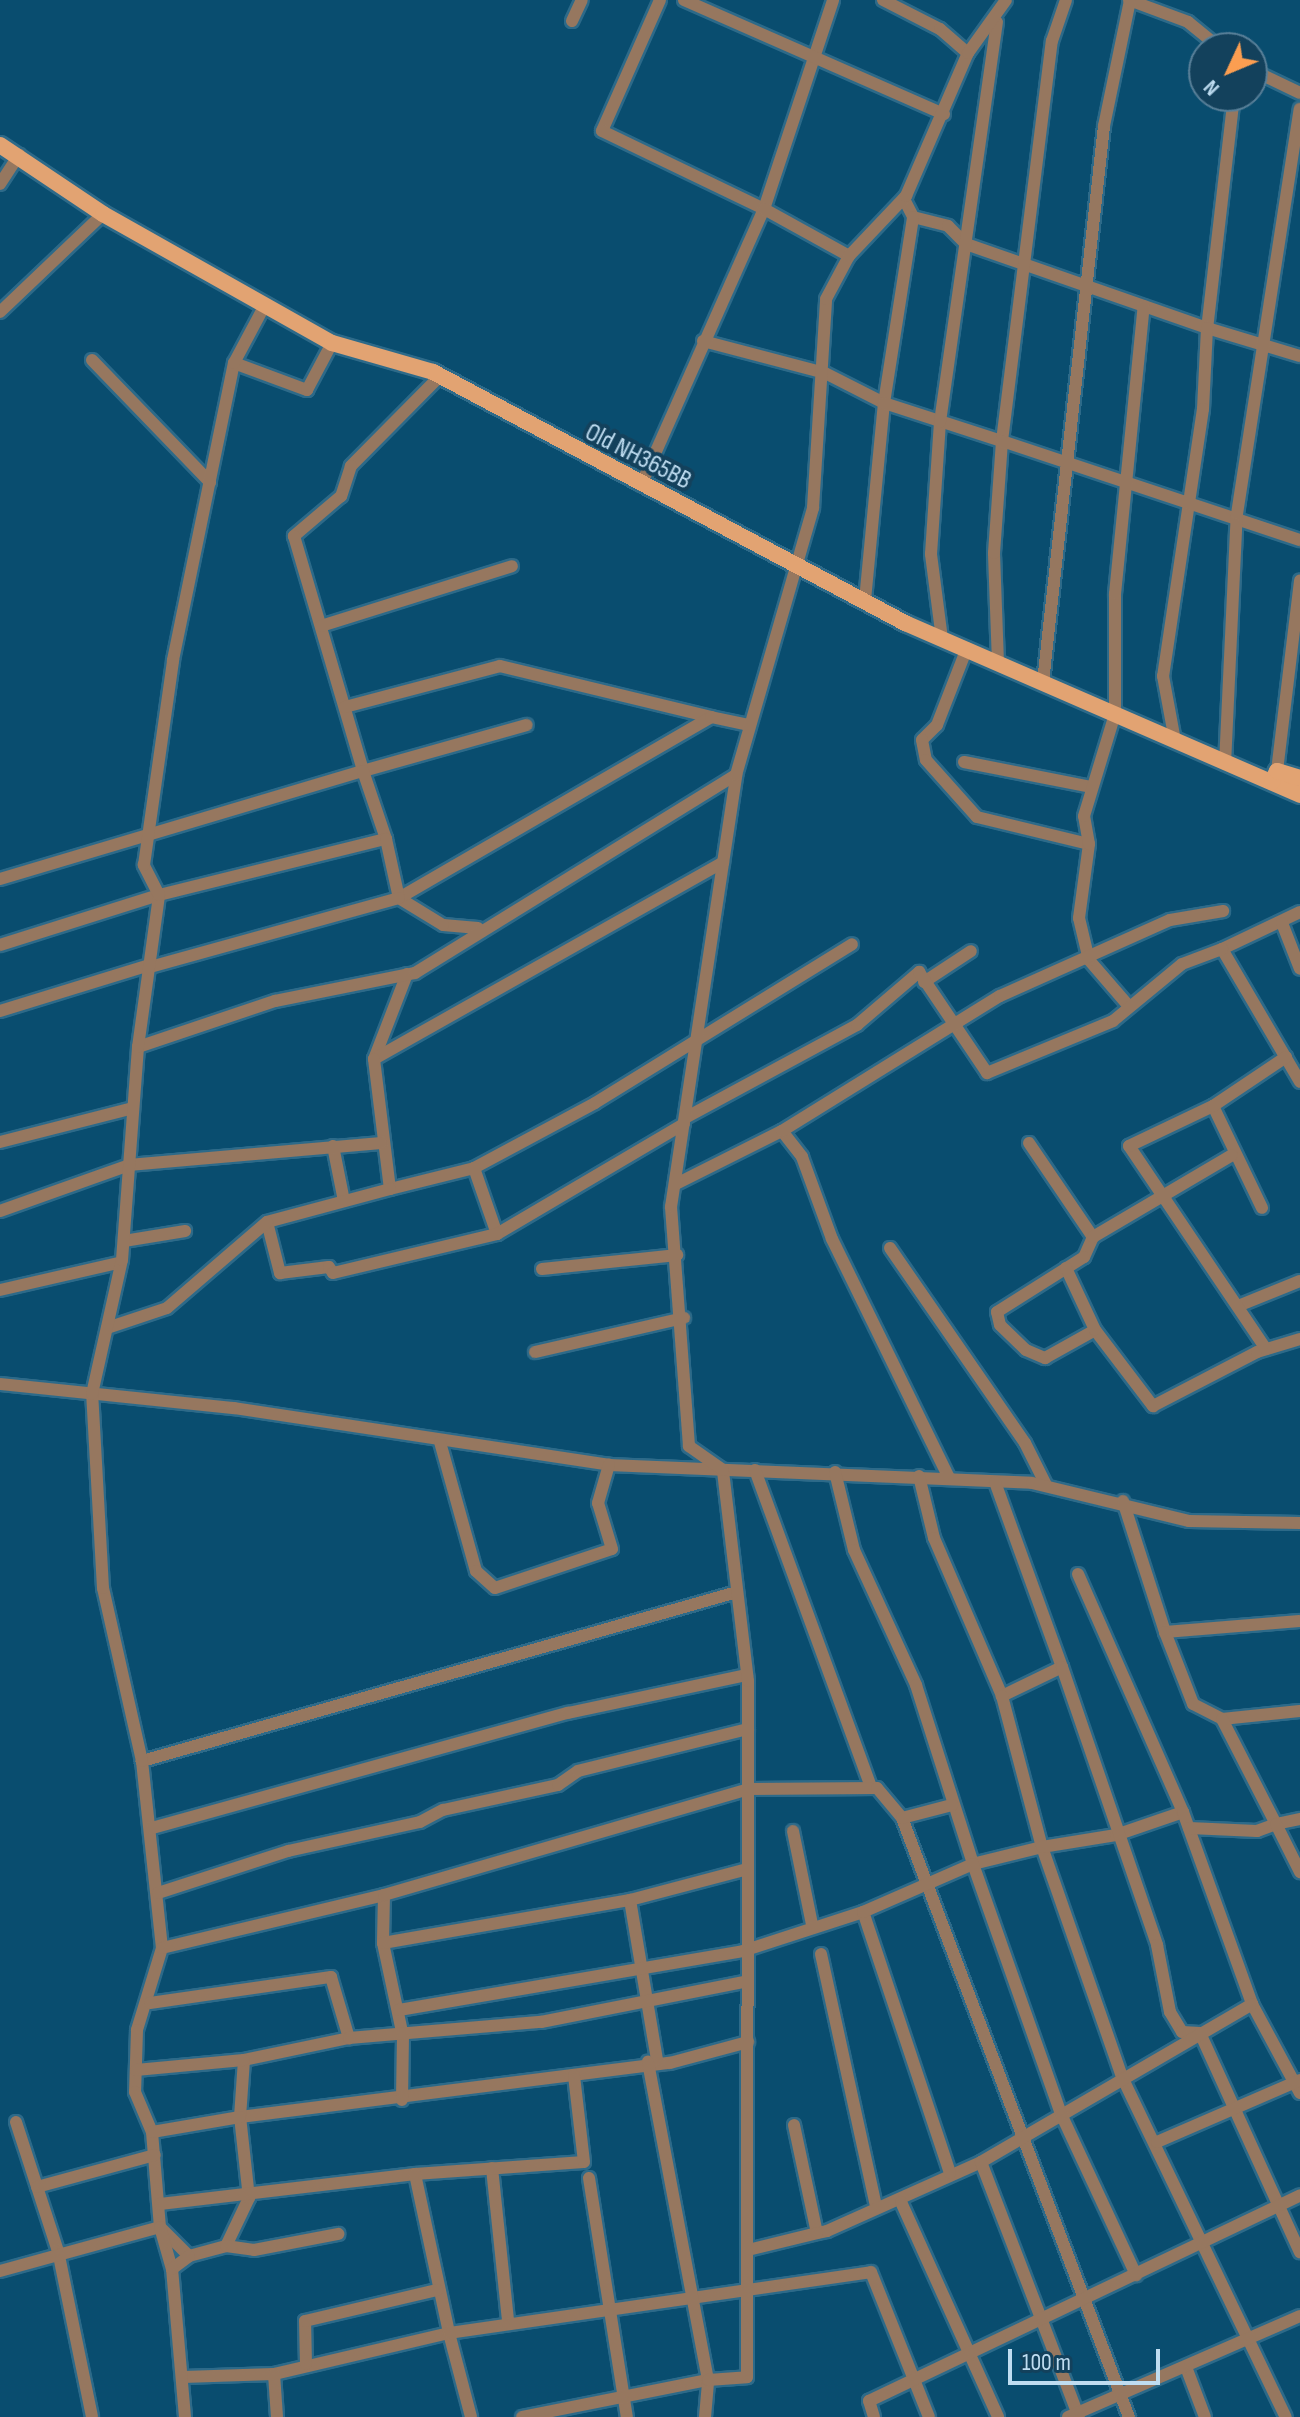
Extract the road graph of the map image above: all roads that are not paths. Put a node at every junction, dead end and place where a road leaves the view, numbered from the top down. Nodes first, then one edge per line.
1 (582, 0) edge
2 (660, 0) edge
3 (684, 0) edge
4 (833, 0) edge
5 (883, 0) edge
6 (1006, 0) edge
7 (1066, 0) edge
8 (1134, 1) edge
9 (572, 21) dead end
10 (997, 22) junction
11 (1200, 32) edge
12 (968, 53) junction
13 (814, 54) junction
14 (1268, 78) edge
15 (1300, 93) edge
16 (1300, 109) edge
17 (1232, 112) edge
18 (944, 114) junction
19 (0, 145) edge
20 (19, 155) junction
21 (0, 184) edge
22 (904, 199) junction
23 (764, 209) junction
24 (103, 214) junction
25 (913, 217) junction
26 (966, 244) junction
27 (849, 256) junction
28 (1026, 265) junction
29 (1085, 287) junction
30 (265, 305) junction
31 (1144, 306) junction
32 (0, 312) edge
33 (1207, 328) junction
34 (703, 341) junction
35 (332, 343) junction
36 (1262, 345) junction
37 (1300, 356) edge
38 (92, 360) dead end
39 (234, 363) junction
40 (825, 373) junction
41 (440, 376) junction
42 (884, 403) junction
43 (940, 422) junction
44 (1002, 441) junction
45 (1063, 461) junction
46 (210, 482) junction
47 (1125, 483) junction
48 (641, 485) junction
49 (1186, 503) junction
50 (1237, 514) junction
51 (1300, 540) edge
52 (512, 566) dead end
53 (801, 567) junction
54 (1300, 580) edge
55 (865, 600) junction
56 (321, 626) junction
57 (942, 639) junction
58 (967, 648) junction
59 (998, 663) junction
60 (1043, 682) junction
61 (345, 707) junction
62 (1115, 714) junction
63 (711, 717) junction
64 (527, 725) dead end
65 (748, 725) junction
66 (1175, 741) junction
67 (964, 762) dead end
68 (1225, 764) junction
69 (363, 771) junction
70 (736, 775) junction
71 (1275, 776) junction
72 (1300, 778) edge
73 (1091, 787) junction
74 (1300, 795) edge
75 (148, 839) junction
76 (386, 839) junction
77 (1089, 844) junction
78 (723, 862) junction
79 (0, 879) edge
80 (159, 895) junction
81 (399, 898) junction
82 (1223, 911) dead end
83 (1300, 912) edge
84 (1282, 923) junction
85 (443, 925) junction
86 (478, 928) junction
87 (852, 944) dead end
88 (0, 945) edge
89 (1222, 949) junction
90 (448, 950) junction
91 (971, 951) dead end
92 (1089, 960) junction
93 (146, 967) junction
94 (1300, 969) edge
95 (407, 974) junction
96 (924, 982) junction
97 (1127, 1004) junction
98 (0, 1011) edge
99 (951, 1027) junction
100 (698, 1035) junction
101 (138, 1047) junction
102 (1286, 1057) junction
103 (374, 1059) junction
104 (1300, 1082) edge
105 (1213, 1106) junction
106 (133, 1108) junction
107 (685, 1121) junction
108 (782, 1131) junction
109 (0, 1142) edge
110 (381, 1143) junction
111 (1029, 1143) dead end
112 (333, 1146) junction
113 (1232, 1155) junction
114 (129, 1165) junction
115 (474, 1168) junction
116 (676, 1184) junction
117 (390, 1189) junction
118 (1163, 1192) junction
119 (344, 1201) junction
120 (1262, 1208) dead end
121 (0, 1211) edge
122 (267, 1222) junction
123 (185, 1231) dead end
124 (497, 1234) junction
125 (1093, 1237) junction
126 (124, 1241) junction
127 (890, 1248) dead end
128 (677, 1255) junction
129 (118, 1263) junction
130 (1066, 1268) junction
131 (542, 1269) dead end
132 (1300, 1281) edge
133 (0, 1290) edge
134 (1238, 1306) junction
135 (684, 1318) junction
136 (107, 1328) junction
137 (1095, 1330) junction
138 (1300, 1339) edge
139 (1266, 1349) junction
140 (535, 1352) dead end
141 (0, 1384) edge
142 (92, 1394) junction
143 (440, 1442) junction
144 (609, 1465) junction
145 (723, 1470) junction
146 (755, 1470) junction
147 (835, 1472) junction
148 (919, 1476) junction
149 (949, 1478) junction
150 (995, 1482) junction
151 (1046, 1485) junction
152 (1123, 1501) junction
153 (1300, 1523) edge
154 (1078, 1574) dead end
155 (737, 1592) junction
156 (1300, 1621) edge
157 (1165, 1632) junction
158 (1062, 1667) junction
159 (747, 1675) junction
160 (1002, 1696) junction
161 (1300, 1711) edge
162 (1222, 1719) junction
163 (748, 1729) junction
164 (142, 1761) junction
165 (871, 1787) junction
166 (749, 1789) junction
167 (952, 1805) junction
168 (1183, 1812) junction
169 (902, 1818) junction
170 (1300, 1819) edge
171 (1276, 1824) junction
172 (152, 1828) junction
173 (1189, 1828) junction
174 (793, 1831) dead end
175 (1116, 1835) junction
176 (1042, 1847) junction
177 (973, 1864) junction
178 (747, 1869) junction
179 (1300, 1872) edge
180 (930, 1884) junction
181 (158, 1893) junction
182 (384, 1895) junction
183 (630, 1900) junction
184 (863, 1912) junction
185 (812, 1924) junction
186 (383, 1943) junction
187 (162, 1948) junction
188 (743, 1951) junction
189 (821, 1954) dead end
190 (643, 1965) junction
191 (748, 1981) junction
192 (652, 2000) junction
193 (150, 2003) junction
194 (1252, 2004) junction
195 (399, 2010) junction
196 (1200, 2033) junction
197 (403, 2036) junction
198 (349, 2038) junction
199 (748, 2042) junction
200 (244, 2060) junction
201 (652, 2061) junction
202 (136, 2070) junction
203 (574, 2076) junction
204 (1123, 2079) junction
205 (1298, 2085) edge
206 (402, 2100) junction
207 (1232, 2108) junction
208 (1061, 2114) junction
209 (240, 2117) junction
210 (16, 2122) dead end
211 (794, 2125) dead end
212 (152, 2132) junction
213 (1021, 2136) junction
214 (1157, 2142) junction
215 (155, 2155) junction
216 (981, 2162) junction
217 (492, 2168) junction
218 (950, 2173) junction
219 (415, 2174) junction
220 (589, 2178) dead end
221 (37, 2187) junction
222 (248, 2188) junction
223 (1300, 2195) edge
224 (901, 2202) junction
225 (160, 2204) junction
226 (1281, 2205) junction
227 (876, 2206) junction
228 (160, 2227) junction
229 (817, 2233) junction
230 (338, 2234) dead end
231 (1204, 2241) junction
232 (226, 2246) junction
233 (748, 2250) junction
234 (58, 2251) junction
235 (1300, 2252) edge
236 (189, 2256) junction
237 (172, 2269) junction
238 (0, 2271) edge
239 (1136, 2275) junction
240 (437, 2290) junction
241 (744, 2294) junction
242 (692, 2297) junction
243 (1083, 2301) junction
244 (611, 2305) junction
245 (1300, 2316) edge
246 (508, 2321) junction
247 (1042, 2322) junction
248 (449, 2333) junction
249 (1248, 2338) junction
250 (968, 2354) junction
251 (306, 2364) junction
252 (1186, 2367) junction
253 (274, 2374) junction
254 (183, 2377) junction
255 (913, 2379) junction
256 (708, 2380) junction
257 (625, 2395) junction
258 (1120, 2396) junction
259 (554, 2414) edge
260 (1075, 2416) edge
261 (92, 2417) edge
262 (185, 2417) edge
263 (277, 2417) edge
264 (471, 2417) edge
265 (522, 2417) edge
266 (627, 2417) edge
267 (705, 2417) edge
268 (874, 2417) edge
269 (929, 2417) edge
270 (998, 2417) edge
271 (1129, 2417) edge
272 (1205, 2417) edge
273 (1286, 2417) edge

1 - 9 street
2 - 23 street
3 - 13 street
4 - 13 street
5 - 12 street
6 - 10 street
7 - 28 street
8 - 11 street
8 - 29 street
10 - 12 street
10 - 26 street
12 - 18 street
13 - 18 street
13 - 23 street
14 - 15 street
16 - 36 street
17 - 33 street
18 - 22 street
19 - 20 main road, Old NH365BB
20 - 21 street
20 - 24 main road, Old NH365BB
22 - 25 street
22 - 27 street
23 - 27 street
23 - 34 street
24 - 30 main road, Old NH365BB
24 - 32 street
25 - 26 street
25 - 42 street
26 - 28 street
26 - 43 street
27 - 40 street
28 - 29 street
28 - 44 street
29 - 31 street
29 - 45 street
30 - 35 main road, Old NH365BB
30 - 39 street
31 - 33 street
31 - 47 street
33 - 36 street
33 - 49 street
34 - 40 street
34 - 48 street
35 - 39 street
35 - 41 main road, Old NH365BB
36 - 37 street
36 - 50 street
38 - 46 street
39 - 46 street
40 - 42 street
40 - 53 street
41 - 48 main road, Old NH365BB
41 - 56 street
42 - 43 street
42 - 55 street
43 - 44 street
43 - 57 street
44 - 45 street
44 - 59 street
45 - 47 street
45 - 60 street
46 - 75 street
47 - 49 street
47 - 62 street
48 - 53 main road, Old NH365BB
49 - 50 street
49 - 66 street
50 - 51 street
50 - 68 street
52 - 56 street
53 - 55 main road, Old NH365BB
53 - 65 street
54 - 71 street
55 - 57 main road, Old NH365BB
56 - 61 street
57 - 58 main road, Old NH365BB
58 - 59 main road, Old NH365BB
58 - 77 street
59 - 60 main road, Old NH365BB
60 - 62 main road, Old NH365BB
61 - 63 street
61 - 69 street
62 - 66 main road, Old NH365BB
62 - 73 street
63 - 65 street
63 - 81 street
64 - 69 street
65 - 70 street
66 - 68 main road, Old NH365BB
67 - 73 street
68 - 71 main road, Old NH365BB
69 - 75 street
69 - 76 street
70 - 78 street
70 - 86 street
71 - 72 main road, Old NH365BB
71 - 74 main road, Old NH365BB
73 - 77 street
75 - 79 street
75 - 80 street
76 - 80 street
76 - 81 street
77 - 92 street
78 - 100 street
78 - 103 street
80 - 88 street
80 - 93 street
81 - 85 street
81 - 93 street
82 - 92 street
83 - 84 street
84 - 89 street
84 - 94 street
85 - 86 street
85 - 90 street
86 - 90 street
87 - 100 street
89 - 97 street
89 - 102 street
90 - 95 street
91 - 96 street
92 - 97 street
92 - 99 street
93 - 98 street
93 - 101 street
95 - 101 street
95 - 103 street
96 - 99 street
96 - 107 street
97 - 99 street
99 - 108 street
100 - 107 street
100 - 115 street
101 - 106 street
102 - 104 street
102 - 105 street
103 - 110 street
105 - 113 street
105 - 118 street
106 - 109 street
106 - 114 street
107 - 116 street
107 - 124 street
108 - 116 street
108 - 149 street
110 - 112 street
110 - 117 street
111 - 125 street
112 - 114 street
112 - 119 street
113 - 118 street
113 - 120 street
114 - 121 street
114 - 126 street
115 - 117 street
115 - 124 street
116 - 128 street
117 - 119 street
118 - 125 street
118 - 134 street
119 - 122 street
122 - 124 street
122 - 136 street
123 - 126 street
125 - 130 street
126 - 129 street
127 - 151 street
128 - 131 street
128 - 135 street
129 - 133 street
129 - 136 street
130 - 137 street
130 - 137 street
132 - 134 street
134 - 139 street
135 - 140 street
135 - 145 street
136 - 142 street
137 - 139 street
138 - 139 street
141 - 142 street
142 - 143 street
142 - 164 street
143 - 144 street
143 - 144 street
144 - 145 street
145 - 146 street
145 - 155 street
146 - 147 street
146 - 165 street
147 - 148 street
147 - 167 street
148 - 149 street
148 - 160 street
149 - 150 street
150 - 151 street
150 - 158 street
151 - 152 street
152 - 153 street
152 - 157 street
154 - 168 street
155 - 159 street
155 - 164 street
156 - 157 street
157 - 162 street
158 - 160 street
158 - 175 street
159 - 163 street
159 - 172 street
160 - 176 street
161 - 162 street
162 - 171 street
163 - 166 street
163 - 181 street
164 - 172 street
165 - 166 street
165 - 169 street
166 - 178 street
166 - 182 street
167 - 169 street
167 - 177 street
168 - 173 street
168 - 175 street
169 - 180 street
170 - 171 street
171 - 173 street
171 - 179 street
172 - 181 street
173 - 194 street
174 - 185 street
175 - 176 street
175 - 196 street
176 - 177 street
176 - 204 street
177 - 180 street
177 - 208 street
178 - 183 street
178 - 188 street
180 - 184 street
180 - 213 street
181 - 187 street
182 - 186 street
182 - 187 street
183 - 186 street
183 - 190 street
184 - 185 street
184 - 218 street
185 - 188 street
186 - 195 street
187 - 193 street
188 - 190 street
188 - 191 street
189 - 227 street
190 - 192 street
190 - 195 street
191 - 192 street
191 - 199 street
192 - 197 street
192 - 201 street
193 - 198 street
193 - 202 street
194 - 196 street
194 - 205 street
195 - 197 street
196 - 204 street
196 - 207 street
197 - 198 street
197 - 206 street
198 - 200 street
199 - 201 street
199 - 233 street
200 - 202 street
200 - 209 street
201 - 203 street
201 - 242 street
202 - 212 street
203 - 206 street
203 - 217 street
204 - 208 street
204 - 214 street
205 - 207 street
206 - 209 street
207 - 214 street
207 - 226 street
208 - 213 street
208 - 239 street
209 - 212 street
209 - 222 street
210 - 221 street
211 - 229 street
212 - 215 street
213 - 216 street
213 - 243 street
214 - 231 street
215 - 221 street
215 - 225 street
216 - 218 street
216 - 247 street
217 - 219 street
217 - 246 street
218 - 224 street
219 - 222 street
219 - 240 street
220 - 244 street
221 - 234 street
222 - 225 street
222 - 232 street
223 - 226 street
224 - 227 street
224 - 250 street
225 - 228 street
226 - 231 street
226 - 235 street
227 - 229 street
228 - 234 street
228 - 236 street
228 - 237 street
229 - 233 street
230 - 232 street
231 - 239 street
231 - 249 street
232 - 236 street
233 - 241 street
234 - 238 street
234 - 261 street
236 - 237 street
237 - 254 street
239 - 243 street
240 - 248 street
240 - 251 street
241 - 242 street
241 - 255 street
241 - 256 street
242 - 244 street
242 - 256 street
243 - 247 street
243 - 258 street
244 - 246 street
244 - 257 street
245 - 249 street
246 - 248 street
247 - 250 street
247 - 260 street
248 - 251 street
248 - 264 street
249 - 252 street
249 - 273 street
250 - 255 street
250 - 270 street
251 - 253 street
252 - 258 street
252 - 272 street
253 - 254 street
253 - 263 street
254 - 262 street
255 - 268 street
255 - 269 street
256 - 257 street
256 - 267 street
257 - 259 street
257 - 266 street
258 - 260 street
258 - 271 street
259 - 265 street

